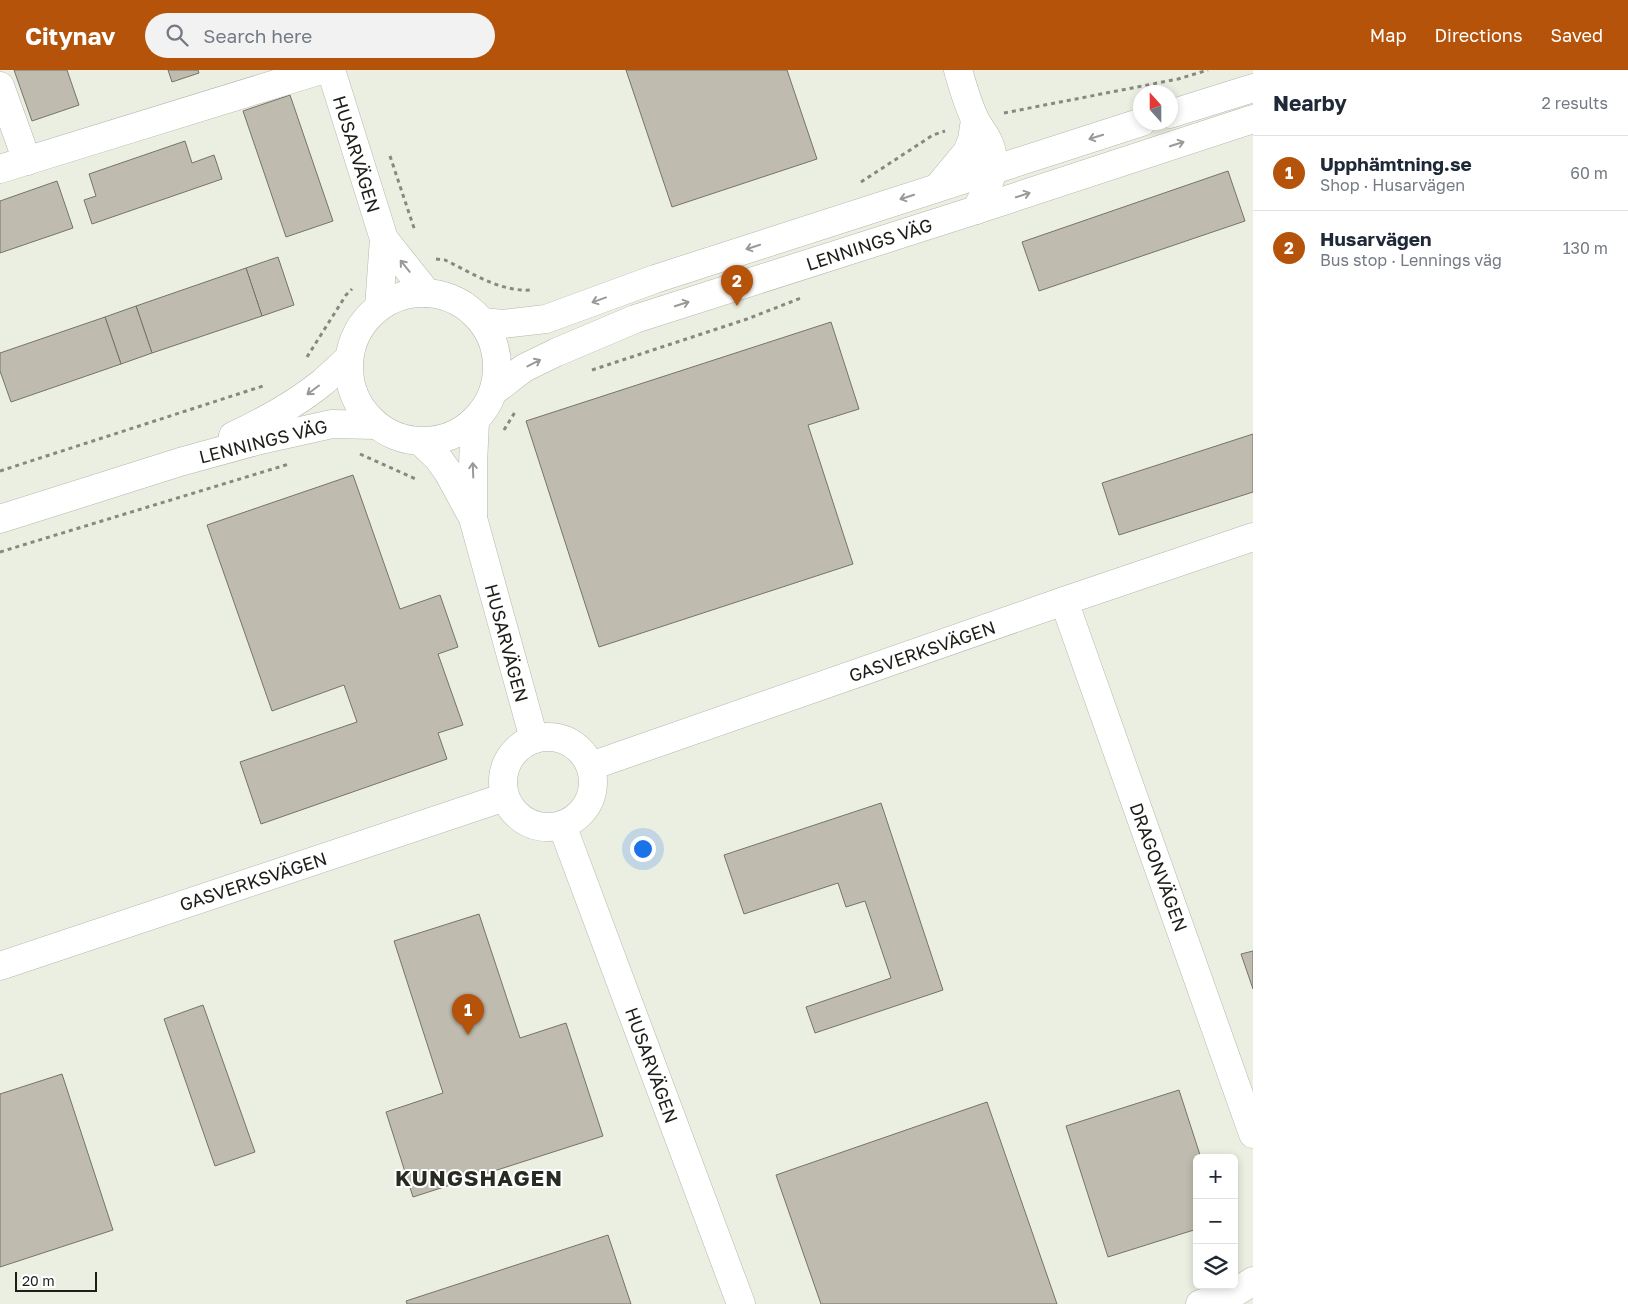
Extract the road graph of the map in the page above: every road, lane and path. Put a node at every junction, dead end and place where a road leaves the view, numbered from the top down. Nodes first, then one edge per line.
1 (321, 70) edge
2 (331, 70) edge
3 (958, 70) edge
4 (1208, 70) edge
5 (0, 86) edge
6 (1253, 88) edge
7 (1178, 111) edge
8 (1253, 119) edge
9 (975, 120) junction
10 (1133, 125) edge
11 (389, 153) dead end
12 (27, 161) junction
13 (0, 169) edge
14 (993, 170) junction
15 (858, 184) dead end
16 (939, 186) junction
17 (976, 210) junction
18 (416, 234) dead end
19 (393, 270) junction
20 (536, 290) dead end
21 (427, 293) junction
22 (808, 295) dead end
23 (379, 307) junction
24 (483, 322) junction
25 (349, 358) junction
26 (302, 364) dead end
27 (585, 372) dead end
28 (269, 384) dead end
29 (494, 390) junction
30 (516, 410) dead end
31 (475, 421) junction
32 (376, 426) junction
33 (501, 435) dead end
34 (421, 442) junction
35 (354, 452) dead end
36 (180, 462) junction
37 (292, 463) dead end
38 (0, 471) edge
39 (448, 472) junction
40 (473, 518) junction
41 (0, 519) edge
42 (1253, 537) edge
43 (0, 552) edge
44 (1064, 601) junction
45 (534, 739) junction
46 (591, 766) junction
47 (505, 797) junction
48 (562, 825) junction
49 (0, 966) edge
50 (1253, 1134) edge
51 (1253, 1281) edge
52 (741, 1304) edge
53 (1200, 1304) edge

1 - 12 street
2 - 19 street, HUSARVÄGEN
3 - 9 street
4 - 9 path
5 - 12 street
6 - 7 street
17 -> 8 street, LENNINGS VÄG
9 - 14 street
9 - 15 path
9 - 16 street
10 -> 14 street, LENNINGS VÄG
11 - 18 path
12 - 13 street
14 - 16 street, LENNINGS VÄG
14 - 17 street
16 -> 24 street, LENNINGS VÄG
29 -> 17 street, LENNINGS VÄG
19 - 20 path
19 - 21 street, HUSARVÄGEN
19 - 23 street
19 - 26 path
21 - 23 street
21 - 24 street
22 - 27 path
23 - 25 street
24 - 29 street
25 - 32 street
25 -> 36 street, LENNINGS VÄG
28 - 38 path
29 - 31 street
30 - 33 path
31 - 34 street
40 -> 31 street, HUSARVÄGEN
32 - 34 street
32 - 36 street, LENNINGS VÄG
34 - 39 street, HUSARVÄGEN
35 - 39 path
36 - 41 street, LENNINGS VÄG
37 - 43 path
39 - 40 street, HUSARVÄGEN
40 - 45 street, HUSARVÄGEN
42 - 44 street, GASVERKSVÄGEN
44 - 46 street, GASVERKSVÄGEN
44 - 50 street, DRAGONVÄGEN
45 - 46 street
45 - 47 street
46 - 48 street
47 - 48 street
47 - 49 street, GASVERKSVÄGEN
48 - 52 street, HUSARVÄGEN
51 - 53 street

